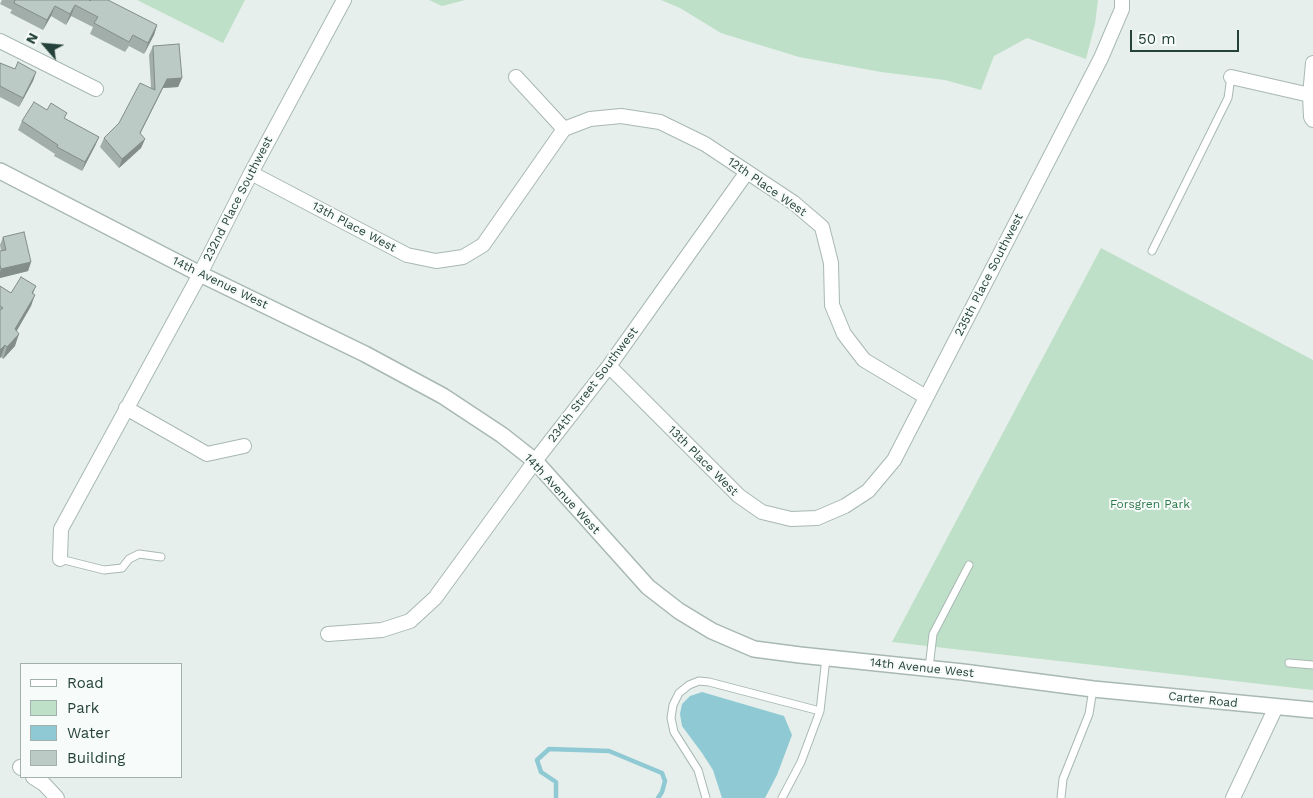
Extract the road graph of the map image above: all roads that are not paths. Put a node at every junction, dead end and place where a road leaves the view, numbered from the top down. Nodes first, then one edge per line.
1 (344, 0) edge
2 (1122, 0) edge
3 (0, 41) edge
4 (1313, 62) edge
5 (516, 77) dead end
6 (1231, 77) joint
7 (96, 89) dead end
8 (1310, 95) junction
9 (1313, 120) edge
10 (564, 129) junction
11 (0, 172) edge
12 (747, 172) junction
13 (251, 173) junction
14 (1152, 251) dead end
15 (200, 274) junction
16 (608, 366) junction
17 (926, 397) junction
18 (126, 408) junction
19 (244, 446) dead end
20 (534, 462) junction
21 (817, 518) joint
22 (161, 557) dead end
23 (60, 559) joint
24 (969, 565) dead end
25 (328, 634) dead end
26 (826, 658) junction
27 (1289, 663) dead end
28 (1313, 665) edge
29 (929, 668) junction
30 (1092, 689) junction
31 (1276, 707) junction
32 (1313, 710) edge
33 (820, 711) junction
34 (35, 778) edge
35 (57, 798) edge
36 (706, 798) edge
37 (782, 798) edge
38 (1061, 798) edge
39 (1233, 798) edge

1 - 13 street, 232nd Place Southwest
2 - 17 street, 235th Place Southwest
3 - 7 street
4 - 8 street
5 - 10 street
6 - 8 street
6 - 14 lane
8 - 9 street
10 - 12 street, 12th Place West
10 - 13 street, 13th Place West
11 - 15 street, 14th Avenue West
12 - 16 street, 234th Street Southwest
12 - 17 street, 12th Place West
13 - 15 street, 232nd Place Southwest
15 - 18 street, 232nd Place Southwest
15 - 20 street, 14th Avenue West
16 - 20 street, 234th Street Southwest
16 - 21 street, 13th Place West
17 - 21 street, 235th Place Southwest
18 - 19 street
18 - 23 street, 232nd Place Southwest
20 - 25 street, 234th Street Southwest
20 - 26 street, 14th Avenue West
22 - 23 lane
24 - 29 lane
26 - 29 street, 14th Avenue West
26 - 33 lane
27 - 28 lane
29 - 30 street, 14th Avenue West
30 - 31 street, Carter Road
30 - 38 lane
31 - 32 street, Carter Road
31 - 39 street
33 - 36 lane
33 - 37 lane
34 - 35 street

